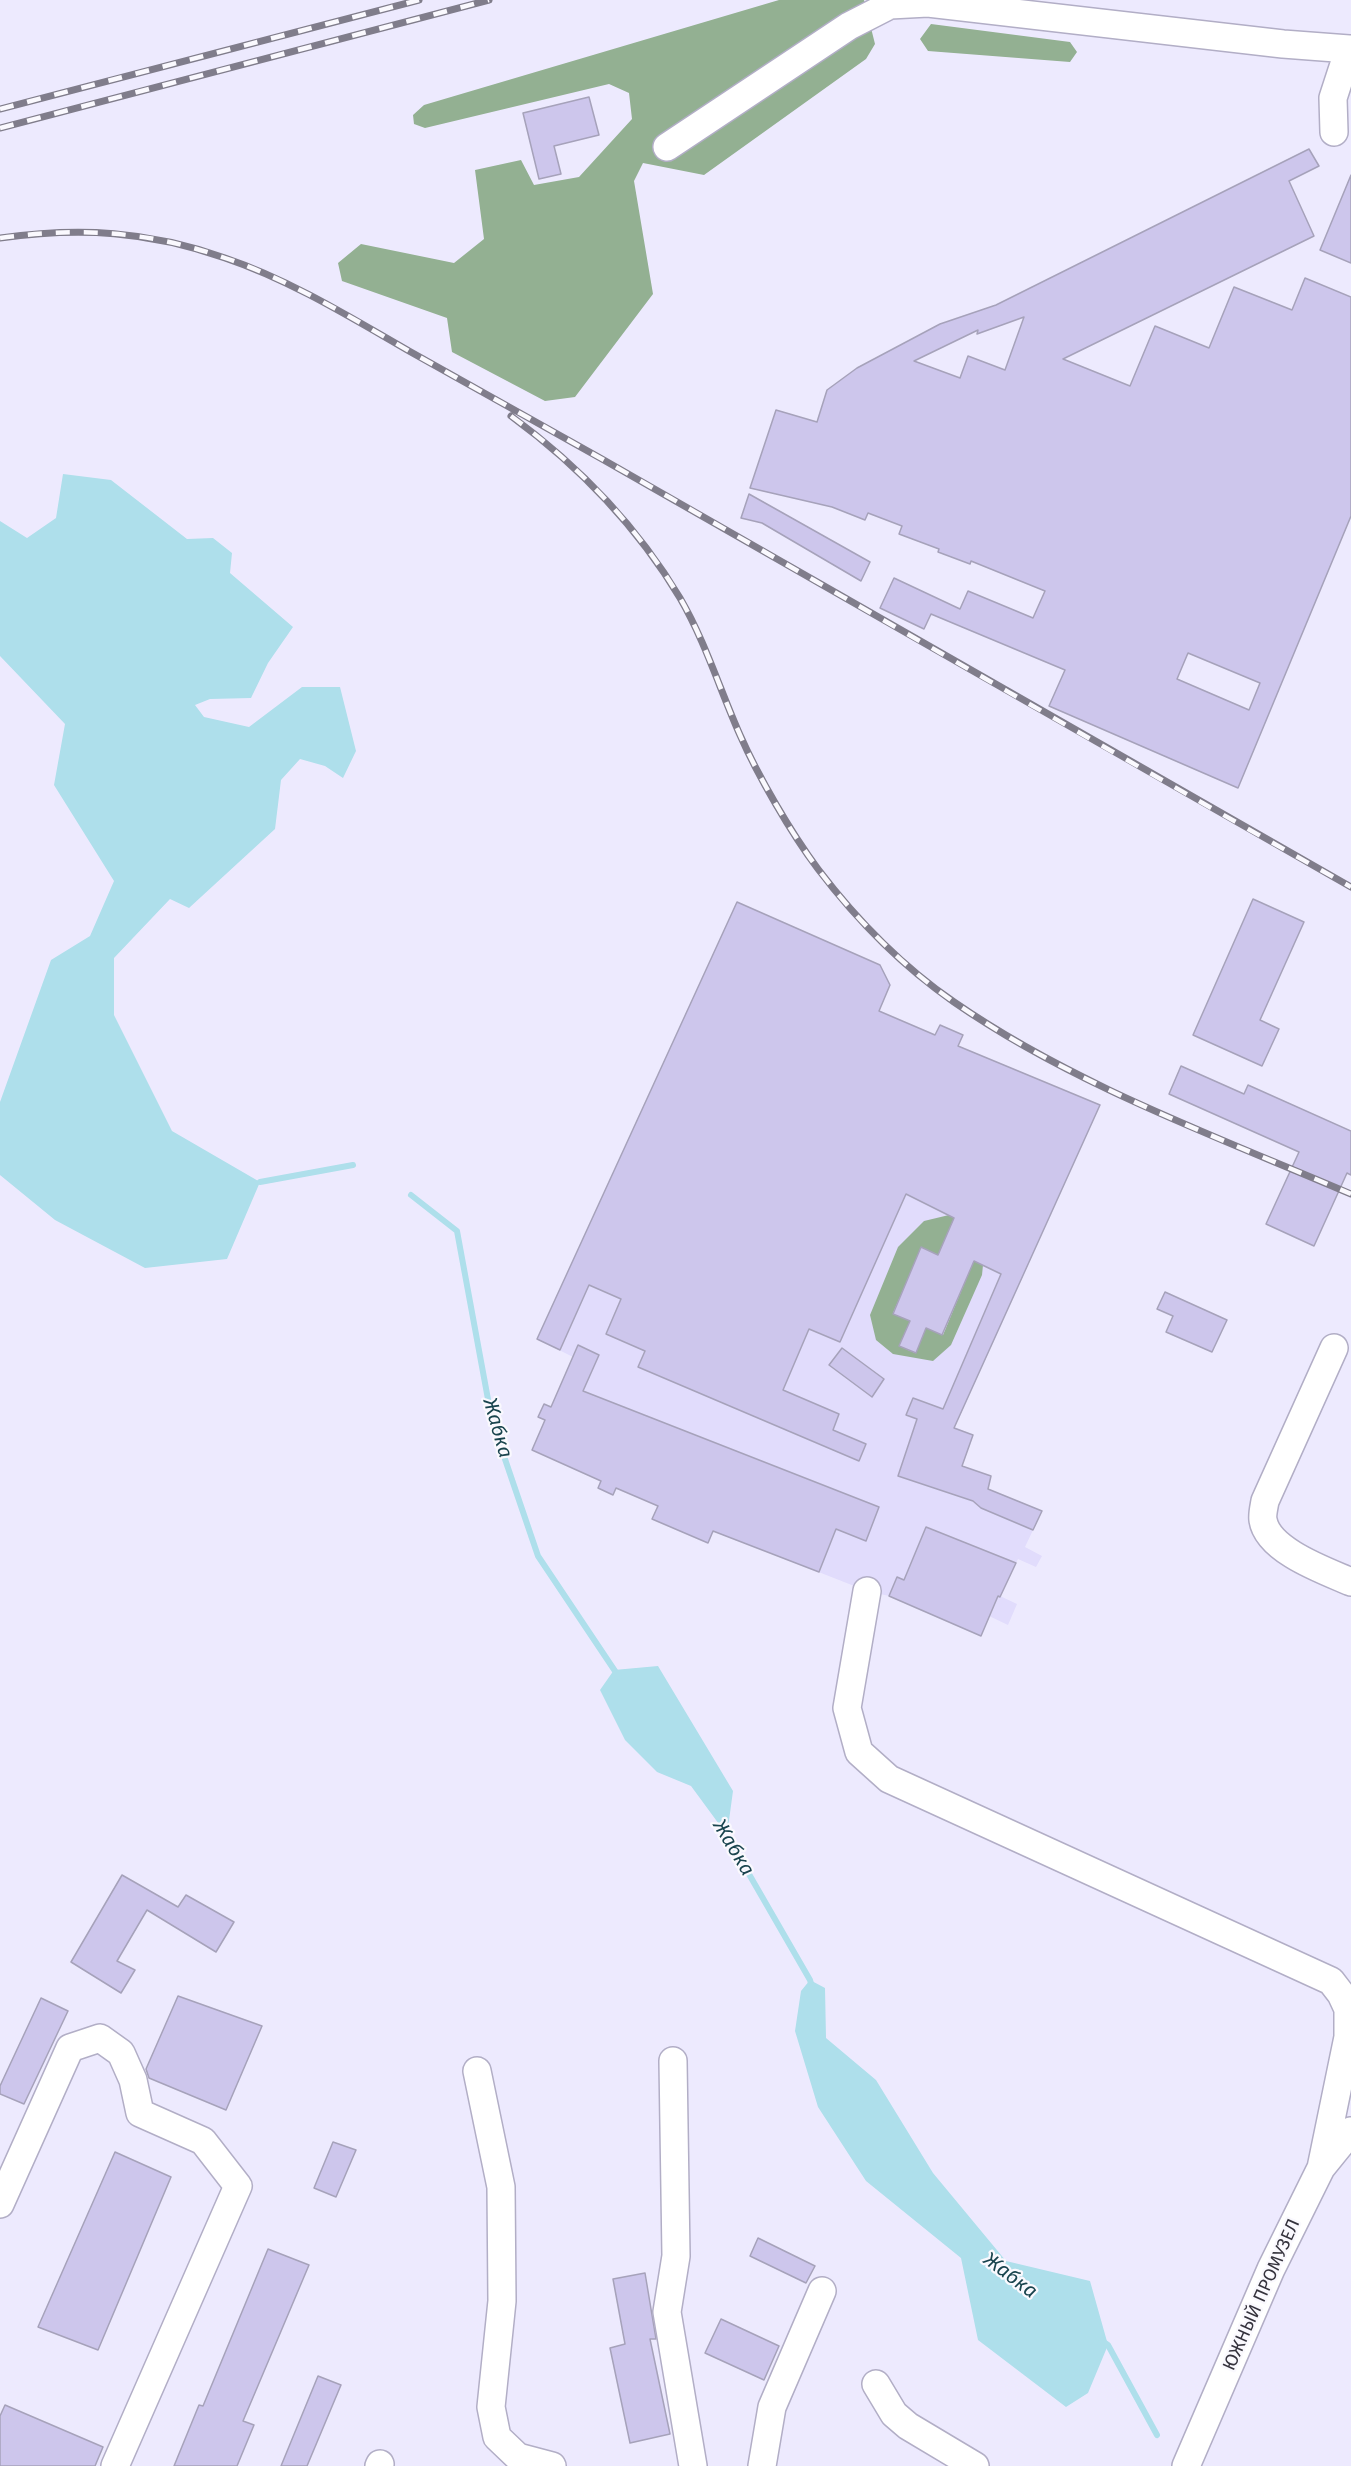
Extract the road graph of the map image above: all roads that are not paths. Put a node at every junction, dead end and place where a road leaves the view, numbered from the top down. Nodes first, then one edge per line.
1 (1350, 49) edge
2 (1334, 132) dead end
3 (668, 147) dead end
4 (1334, 1348) dead end
5 (1351, 1582) edge
6 (867, 1591) dead end
7 (1349, 2011) edge
8 (673, 2061) dead end
9 (477, 2071) dead end
10 (1351, 2132) edge
11 (1321, 2168) junction
12 (0, 2204) edge
13 (822, 2291) dead end
14 (876, 2384) dead end
15 (115, 2466) edge
16 (552, 2466) edge
17 (693, 2466) edge
18 (762, 2466) edge
19 (974, 2466) edge
20 (1186, 2466) edge

1 - 2 street
1 - 3 street
4 - 5 street
6 - 7 street
7 - 11 street
8 - 17 street
9 - 16 street
10 - 11 street, ЮЖНЫЙ ПРОМУЗЕЛ
11 - 20 street, ЮЖНЫЙ ПРОМУЗЕЛ
12 - 15 street
13 - 18 street
14 - 19 street

